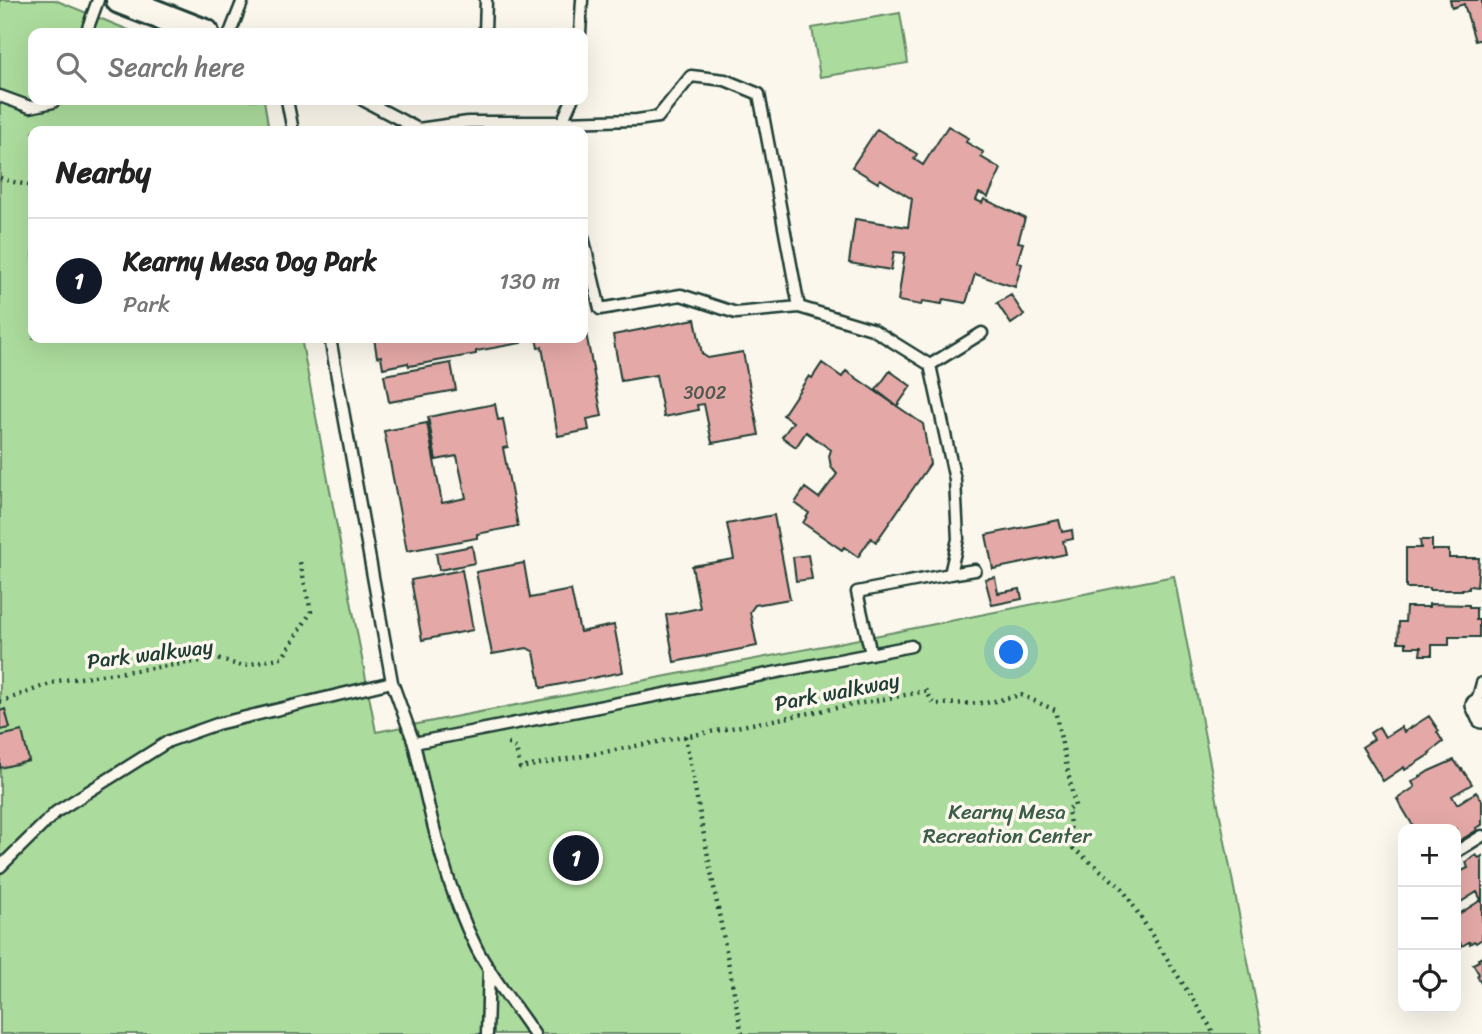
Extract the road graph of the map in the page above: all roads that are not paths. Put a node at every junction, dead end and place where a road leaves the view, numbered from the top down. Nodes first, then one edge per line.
1 (98, 0) edge
2 (120, 0) edge
3 (243, 0) edge
4 (486, 0) edge
5 (582, 0) edge
6 (88, 28) edge
7 (192, 28) edge
8 (232, 28) edge
9 (485, 28) edge
10 (580, 28) edge
11 (0, 96) edge
12 (39, 105) edge
13 (288, 105) edge
14 (372, 105) edge
15 (570, 105) edge
16 (292, 126) edge
17 (412, 126) edge
18 (439, 126) edge
19 (544, 126) edge
20 (563, 126) edge
21 (574, 126) edge
22 (588, 258) edge
23 (799, 307) junction
24 (982, 333) dead end
25 (331, 343) edge
26 (930, 365) junction
27 (975, 570) dead end
28 (950, 574) junction
29 (911, 646) dead end
30 (871, 654) junction
31 (393, 682) junction
32 (1482, 683) edge
33 (1479, 712) edge
34 (414, 743) junction
35 (1482, 836) edge
36 (1461, 849) edge
37 (0, 867) edge
38 (489, 968) junction
39 (487, 1034) edge
40 (534, 1034) edge

1 - 6 lane
2 - 7 street
3 - 8 lane
4 - 9 lane
5 - 10 lane
11 - 12 lane
13 - 16 lane
14 - 17 lane
15 - 20 lane
18 - 19 lane
21 - 23 lane
22 - 23 lane
23 - 26 lane
24 - 26 lane
25 - 31 lane
26 - 28 lane
27 - 28 lane
28 - 30 lane
29 - 30 lane
30 - 34 lane
31 - 34 lane
31 - 37 lane
32 - 33 lane
34 - 38 lane
35 - 36 lane
38 - 39 lane
38 - 40 lane

